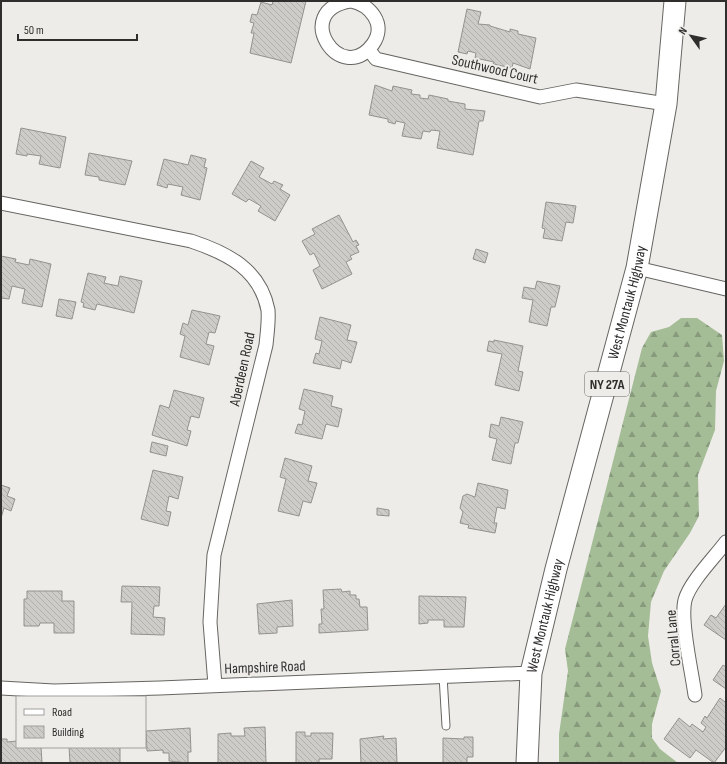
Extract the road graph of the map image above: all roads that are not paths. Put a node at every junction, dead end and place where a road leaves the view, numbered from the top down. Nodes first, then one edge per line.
1 (351, 1) edge
2 (675, 1) edge
3 (369, 50) junction
4 (666, 104) junction
5 (1, 203) edge
6 (637, 268) junction
7 (726, 290) edge
8 (726, 542) edge
9 (531, 673) junction
10 (443, 676) junction
11 (216, 685) junction
12 (1, 688) edge
13 (695, 696) dead end
14 (446, 726) dead end
15 (527, 763) edge

1 - 3 street
1 - 3 street
2 - 4 main road, West Montauk Highway / NY 27A
3 - 4 street, Southwood Court
4 - 6 main road, West Montauk Highway / NY 27A
5 - 11 street, Aberdeen Road
6 - 7 street
6 - 9 main road, West Montauk Highway / NY 27A
8 - 13 street, Corral Lane
9 - 10 street, Hampshire Road
9 - 15 main road, West Montauk Highway / NY 27A
10 - 11 street, Hampshire Road
10 - 14 lane
11 - 12 street, Hampshire Road

